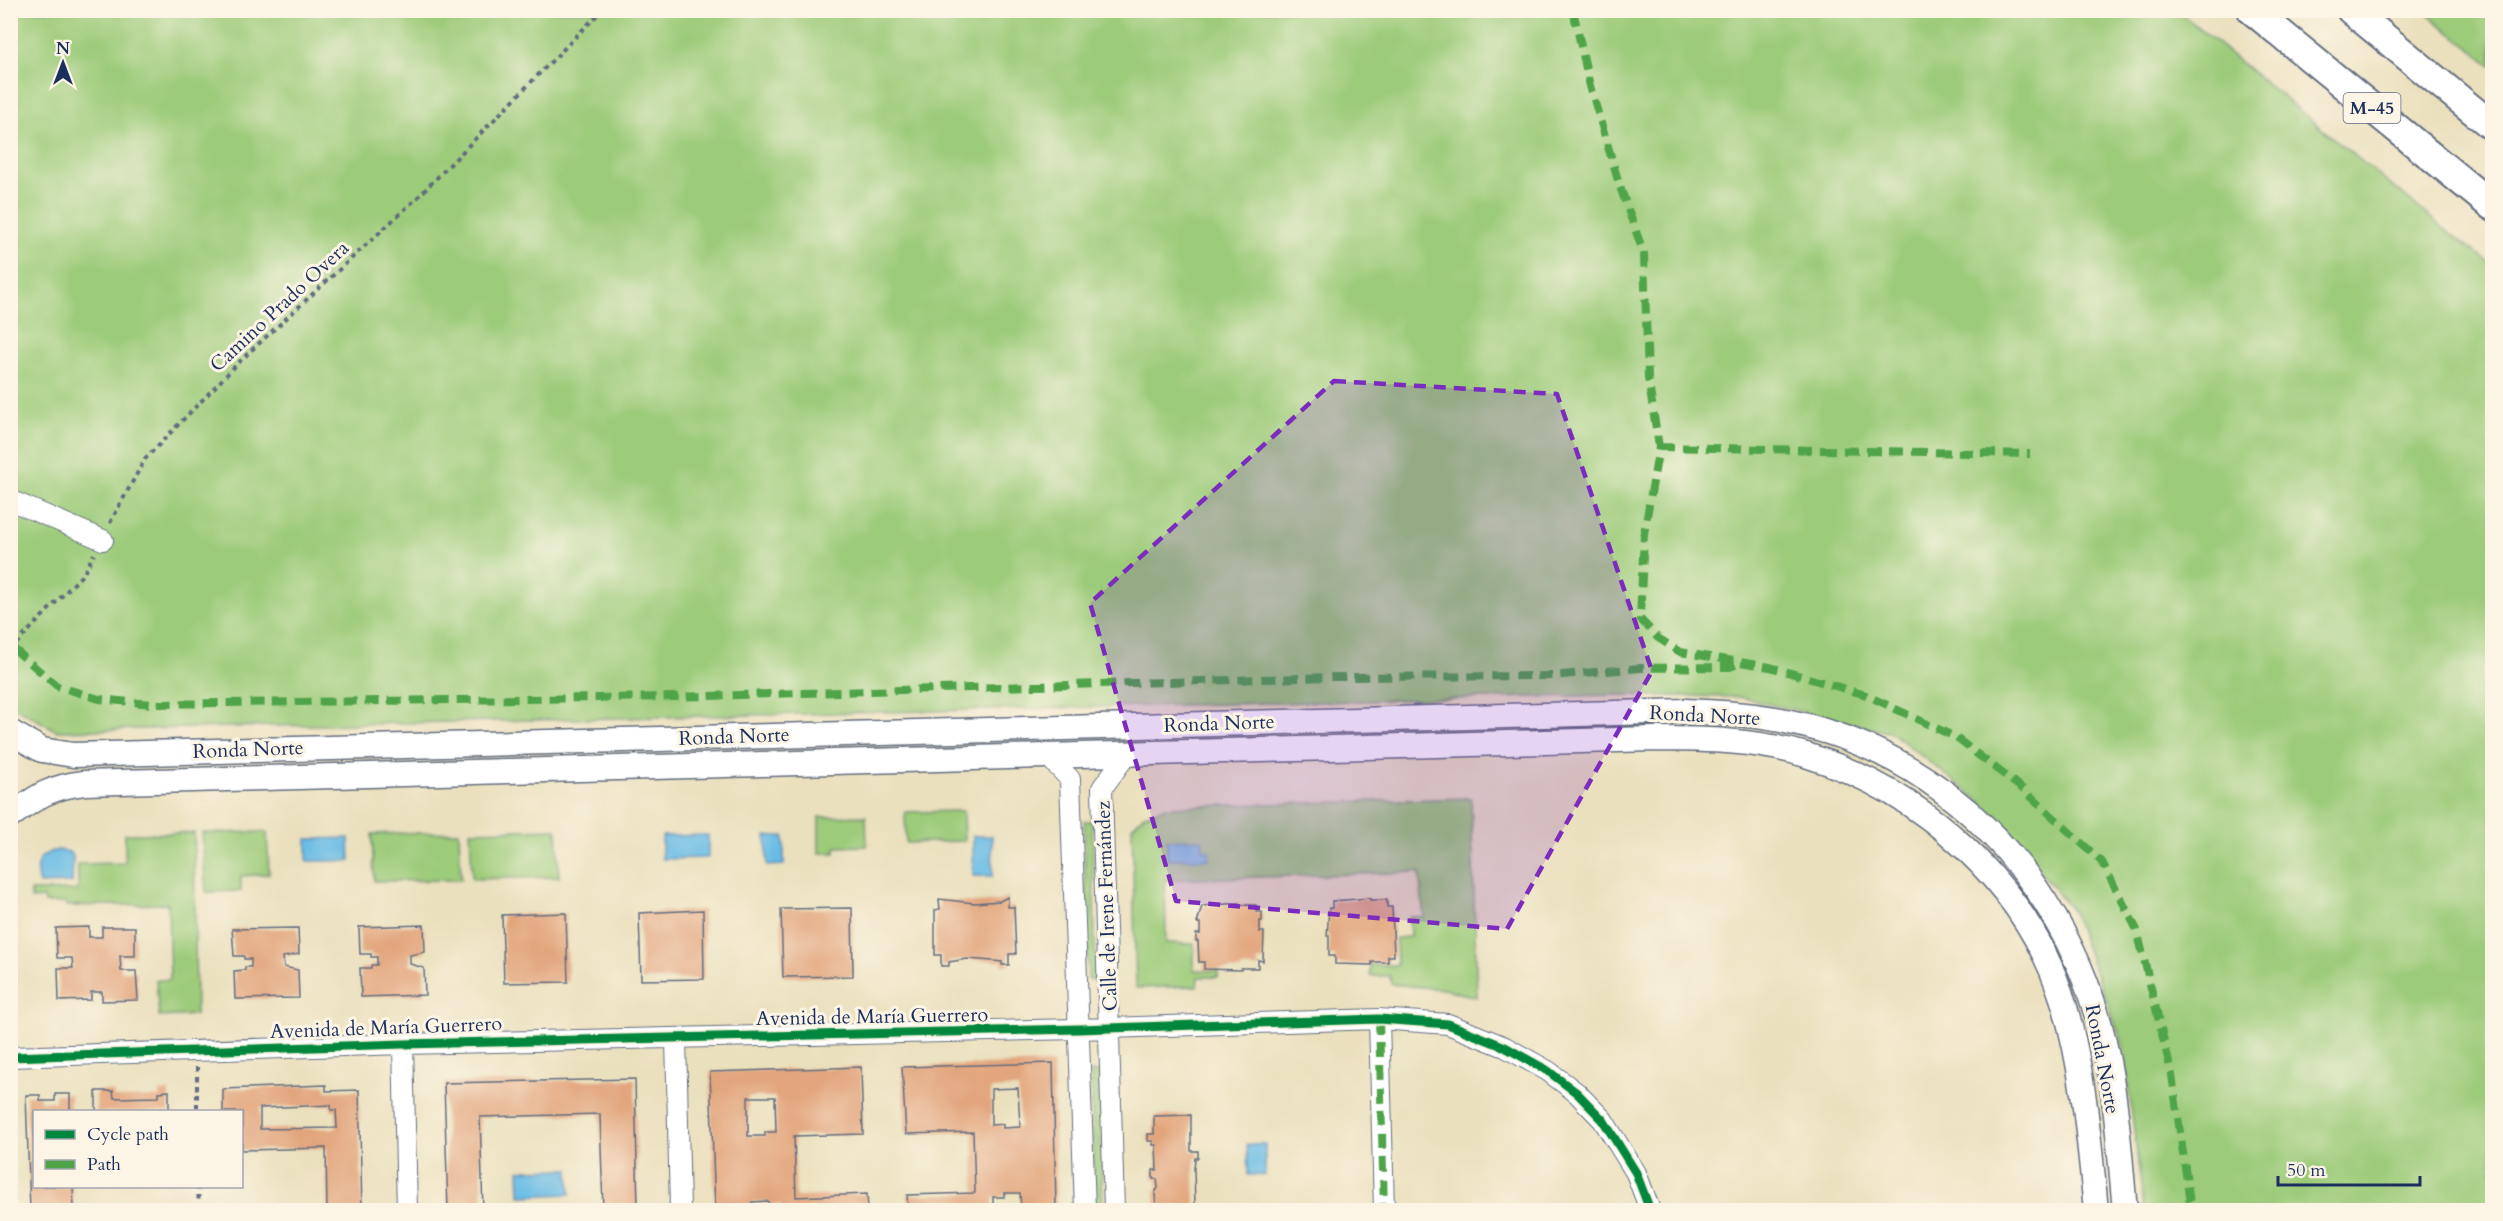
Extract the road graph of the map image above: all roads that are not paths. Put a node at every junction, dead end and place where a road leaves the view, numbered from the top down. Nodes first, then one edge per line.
1 (2252, 10) edge
2 (2351, 10) edge
3 (2493, 126) edge
4 (2493, 206) edge
5 (10, 500) edge
6 (102, 540) road end
7 (10, 732) edge
8 (1127, 754) junction
9 (1048, 756) junction
10 (10, 816) edge
11 (1379, 1019) junction
12 (1110, 1028) junction
13 (1079, 1029) junction
14 (676, 1038) junction
15 (403, 1044) junction
16 (10, 1057) edge
17 (407, 1210) edge
18 (680, 1210) edge
19 (1085, 1210) edge
20 (1114, 1210) edge
21 (1384, 1210) edge
22 (1650, 1210) edge
23 (2096, 1210) edge
24 (2125, 1210) edge

1 - 4 highway, M-45
2 - 3 highway
5 - 6 street
7 - 24 main road, Ronda Norte
8 - 9 main road, Ronda Norte
8 - 12 street, Calle de Irene Fernández
8 - 23 main road, Ronda Norte
9 - 10 main road, Ronda Norte
9 - 13 street, Calle de Irene Fernández
11 - 12 street, Avenida de María Guerrero
11 - 21 street
11 - 22 street, Avenida de María Guerrero
12 - 13 street, Avenida de María Guerrero
12 - 20 street, Calle de Irene Fernández
13 - 14 street, Avenida de María Guerrero
13 - 19 street, Calle de Irene Fernández
14 - 15 street, Avenida de María Guerrero
14 - 18 street
15 - 16 street, Avenida de María Guerrero
15 - 17 street

